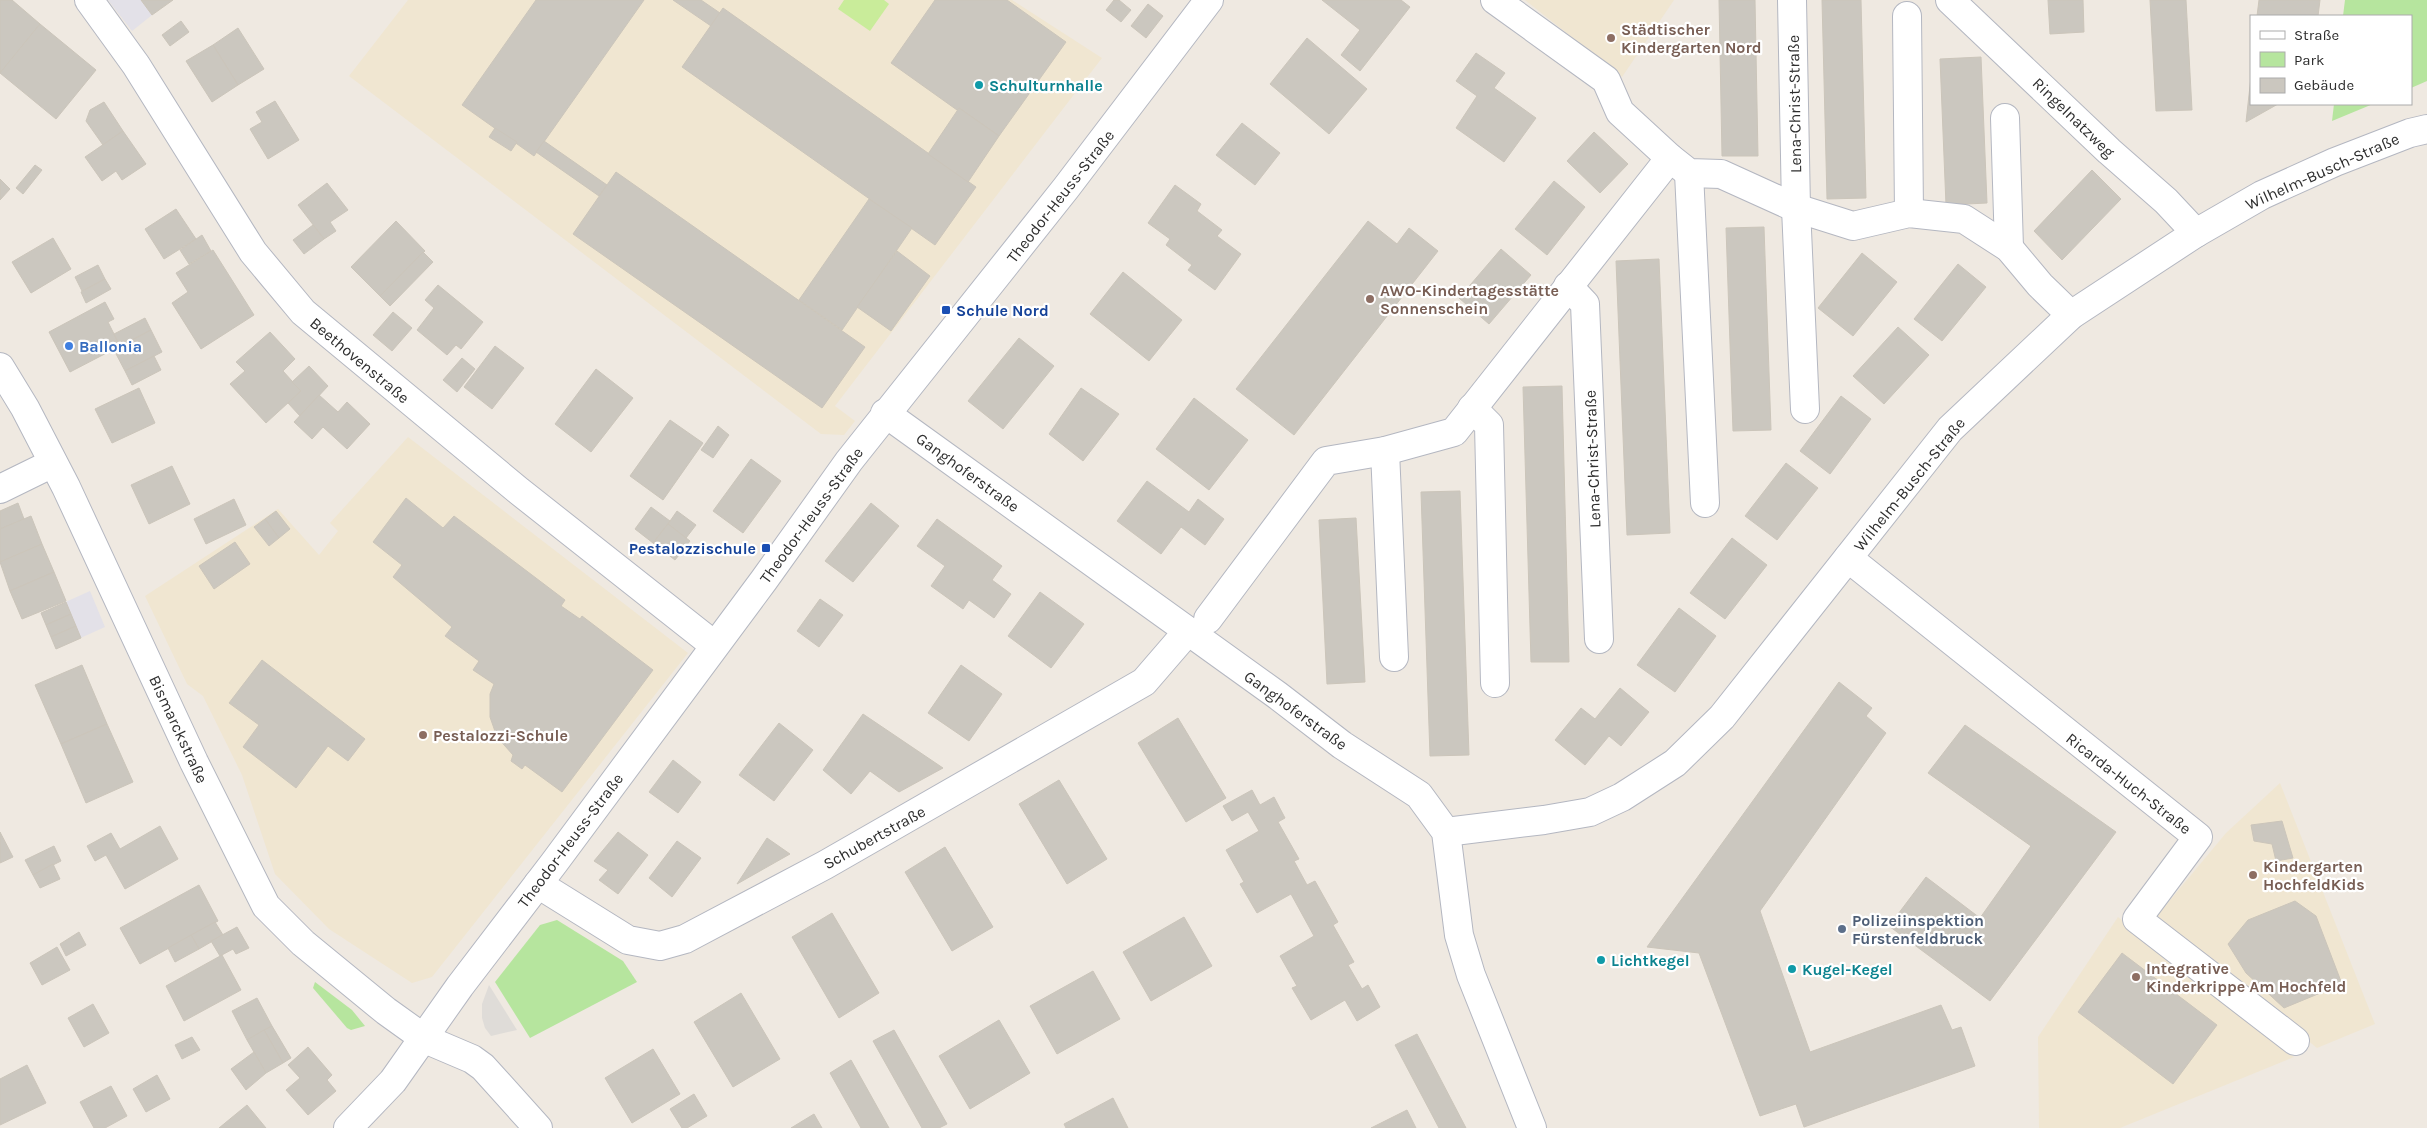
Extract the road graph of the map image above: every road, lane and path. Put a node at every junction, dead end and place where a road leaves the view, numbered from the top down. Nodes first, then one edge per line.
1 (89, 0) edge
2 (1209, 0) edge
3 (1495, 0) edge
4 (1792, 0) edge
5 (1950, 0) edge
6 (1907, 16) dead end
7 (2005, 118) dead end
8 (2427, 129) edge
9 (1680, 165) junction
10 (1796, 208) junction
11 (1909, 213) junction
12 (2196, 233) junction
13 (2009, 248) junction
14 (1568, 286) junction
15 (2071, 315) junction
16 (0, 367) edge
17 (1472, 408) junction
18 (1805, 409) dead end
19 (885, 413) junction
20 (1385, 451) junction
21 (53, 462) junction
22 (0, 489) edge
23 (1705, 504) dead end
24 (1848, 558) junction
25 (1198, 625) junction
26 (1599, 639) dead end
27 (714, 645) junction
28 (1394, 657) dead end
29 (1494, 683) dead end
30 (1446, 832) junction
31 (538, 884) junction
32 (425, 1039) junction
33 (2295, 1041) dead end
34 (348, 1128) edge
35 (538, 1128) edge
36 (1532, 1128) edge

1 - 27 street, Beethovenstraße
2 - 19 street, Theodor-Heuss-Straße
3 - 9 street
4 - 10 street, Lena-Christ-Straße
5 - 12 street, Ringelnatzweg
6 - 11 street
7 - 13 street
8 - 12 street, Wilhelm-Busch-Straße
9 - 10 street
9 - 14 street
9 - 23 street
10 - 11 street
10 - 18 street, Lena-Christ-Straße
11 - 13 street
12 - 15 street, Wilhelm-Busch-Straße
13 - 15 street
14 - 17 street
14 - 26 street, Lena-Christ-Straße
15 - 24 street, Wilhelm-Busch-Straße
16 - 21 street, Bismarckstraße
17 - 20 street
17 - 29 street
19 - 25 street, Ganghoferstraße
19 - 27 street, Theodor-Heuss-Straße
20 - 25 street
20 - 28 street
21 - 22 street
21 - 32 street, Bismarckstraße
24 - 30 street, Wilhelm-Busch-Straße
24 - 33 street, Ricarda-Huch-Straße
25 - 30 street, Ganghoferstraße
25 - 31 street, Schubertstraße
27 - 31 street, Theodor-Heuss-Straße
30 - 36 street, Ganghoferstraße
31 - 32 street, Theodor-Heuss-Straße
32 - 34 street, Theodor-Heuss-Straße
32 - 35 street, Bismarckstraße

